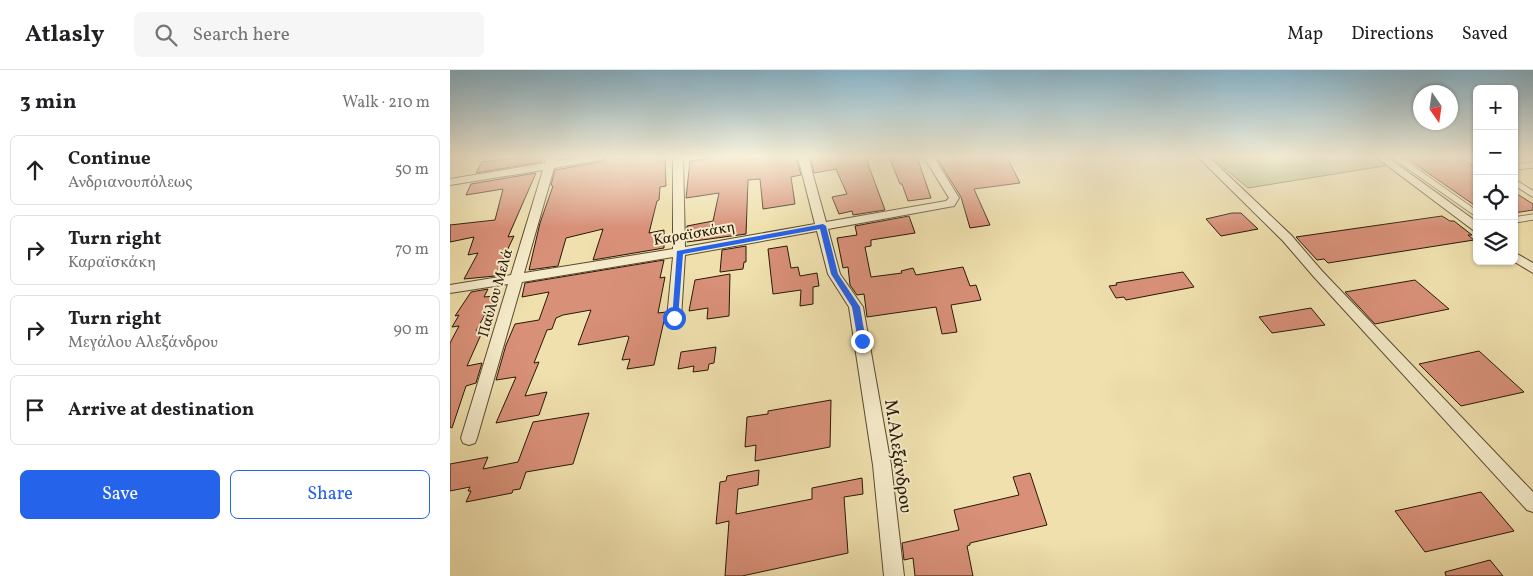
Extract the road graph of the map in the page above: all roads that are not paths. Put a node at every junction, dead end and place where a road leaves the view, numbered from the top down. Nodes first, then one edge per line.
1 (545, 181) edge
2 (678, 181) edge
3 (810, 181) edge
4 (943, 181) edge
5 (1227, 181) edge
6 (1413, 181) edge
7 (1430, 181) edge
8 (1518, 185) edge
9 (1533, 194) edge
10 (1473, 211) edge
11 (1533, 217) edge
12 (1518, 219) edge
13 (1473, 225) edge
14 (823, 226) junction
15 (679, 252) junction
16 (1518, 259) edge
17 (1533, 270) edge
18 (516, 278) junction
19 (450, 289) edge
20 (674, 318) dead end
21 (469, 438) dead end
22 (1533, 504) edge
23 (894, 576) edge

1 - 18 street, Παύλου Μελά
2 - 15 street
3 - 14 street, Μ.Αλεξάνδρου
4 - 14 street, Καραϊσκάκη
5 - 22 street
6 - 13 street
7 - 10 lane
8 - 9 lane
11 - 12 lane
14 - 15 street, Καραϊσκάκη
14 - 23 street, Μ.Αλεξάνδρου
15 - 18 street, Καραϊσκάκη
15 - 20 street
16 - 17 street
18 - 19 street, Καραϊσκάκη
18 - 21 street, Παύλου Μελά

